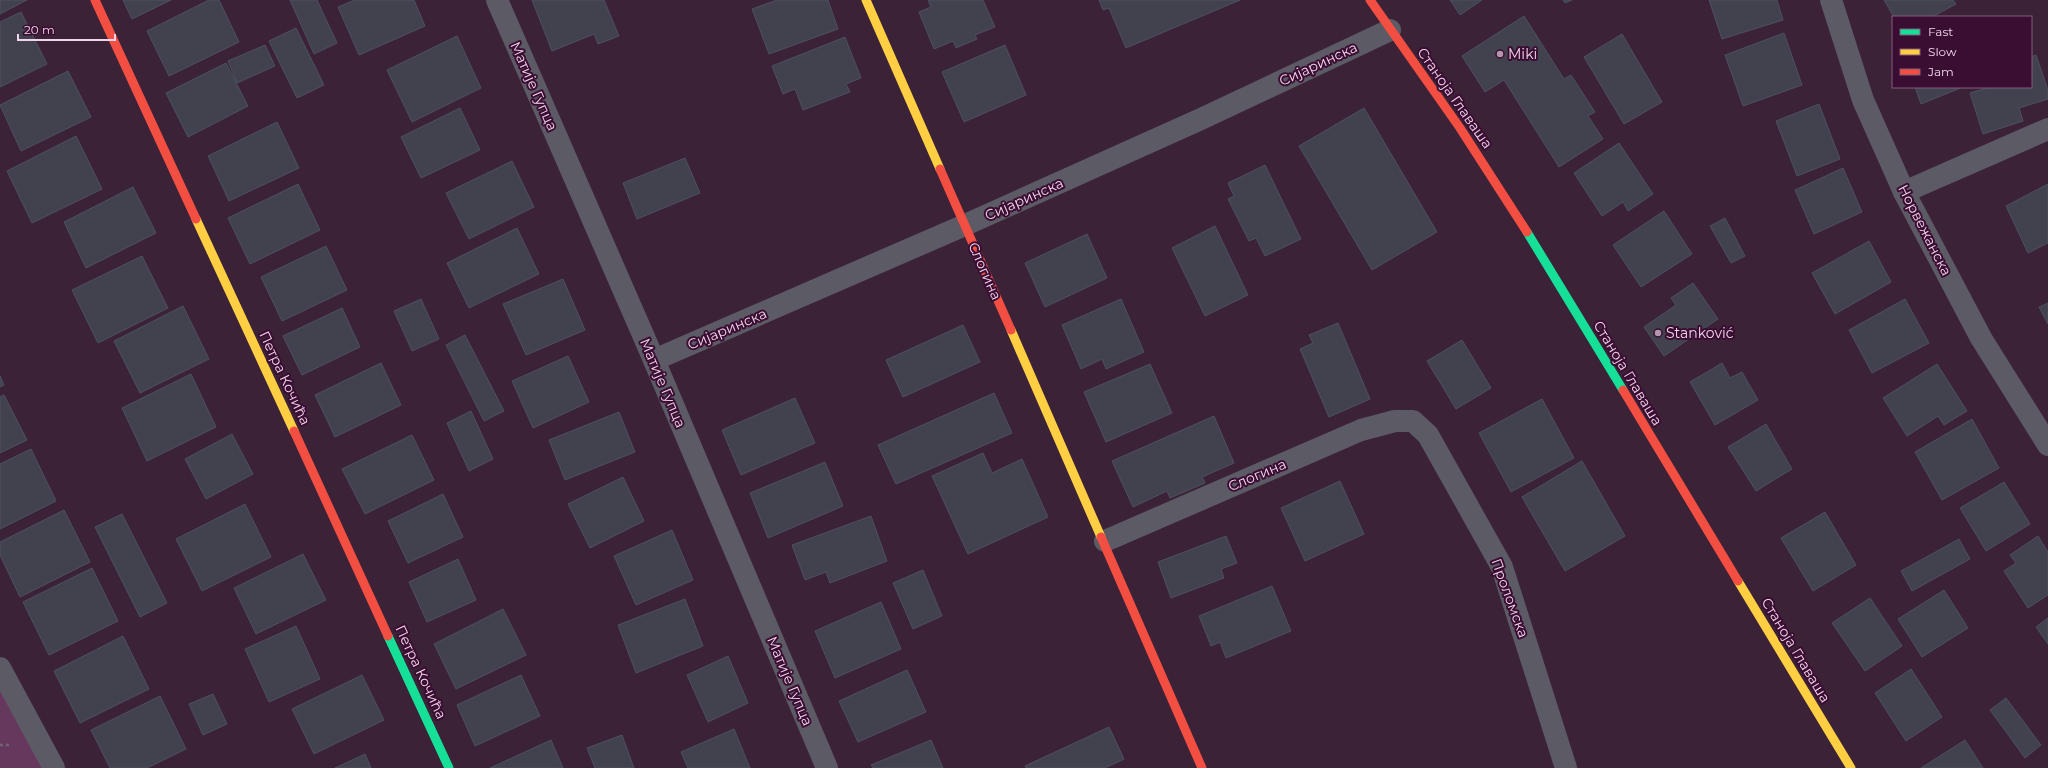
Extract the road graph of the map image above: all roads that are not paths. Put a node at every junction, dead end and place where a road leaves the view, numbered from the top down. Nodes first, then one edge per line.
1 (95, 0) edge
2 (497, 0) edge
3 (866, 0) edge
4 (1370, 0) edge
5 (1831, 0) edge
6 (1390, 30) junction
7 (2048, 129) edge
8 (1904, 192) junction
9 (965, 226) junction
10 (654, 360) junction
11 (1413, 421) joint
12 (2048, 445) edge
13 (1105, 541) junction
14 (0, 668) edge
15 (54, 768) edge
16 (449, 768) edge
17 (827, 768) edge
18 (1202, 768) edge
19 (1566, 768) edge
20 (1851, 768) edge

1 - 16 street, Петра Кочића
2 - 10 street, Матије Гупца
3 - 9 street, Слогина
4 - 6 street, Станоја Главаша
5 - 8 street, Норвежанска
6 - 9 street, Сијаринска
6 - 20 street, Станоја Главаша
7 - 8 street
8 - 12 street, Норвежанска
9 - 10 street, Сијаринска
9 - 13 street, Слогина
10 - 17 street, Матије Гупца
11 - 13 street, Слогина
11 - 19 street, Проломска
13 - 18 street, Слогина
14 - 15 street

